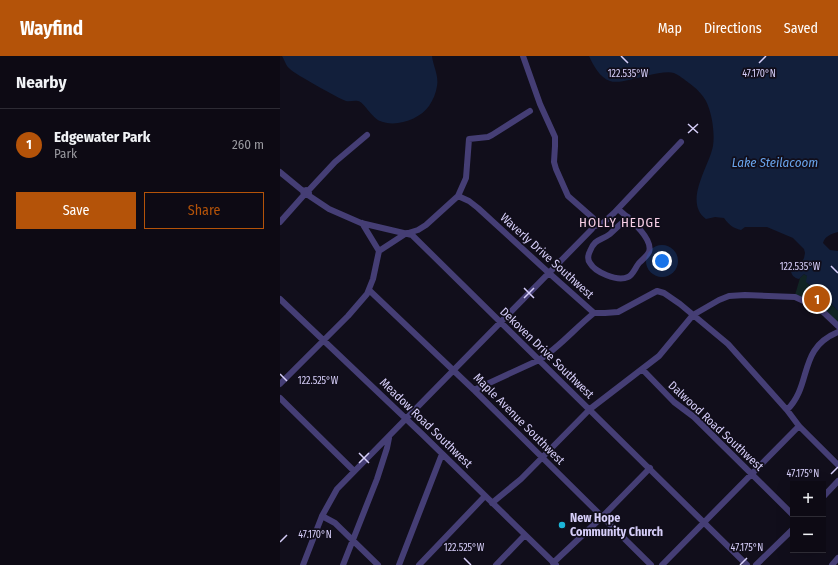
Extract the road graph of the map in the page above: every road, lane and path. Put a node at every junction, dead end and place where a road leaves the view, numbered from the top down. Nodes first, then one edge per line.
1 (523, 56) edge
2 (530, 111) dead end
3 (367, 135) dead end
4 (681, 142) dead end
5 (280, 172) edge
6 (306, 193) junction
7 (458, 196) junction
8 (617, 210) junction
9 (626, 219) junction
10 (280, 222) edge
11 (361, 223) junction
12 (593, 227) junction
13 (405, 234) junction
14 (379, 251) junction
15 (549, 273) junction
16 (369, 290) junction
17 (280, 299) edge
18 (594, 312) junction
19 (693, 315) junction
20 (501, 322) junction
21 (838, 326) edge
22 (838, 332) edge
23 (324, 340) junction
24 (539, 360) junction
25 (642, 369) junction
26 (454, 371) junction
27 (280, 384) edge
28 (474, 390) junction
29 (280, 398) edge
30 (590, 409) junction
31 (787, 410) junction
32 (406, 419) junction
33 (799, 426) junction
34 (388, 438) junction
35 (442, 454) junction
36 (542, 457) junction
37 (838, 465) edge
38 (650, 468) junction
39 (354, 471) junction
40 (752, 474) junction
41 (838, 481) edge
42 (826, 494) edge
43 (485, 496) junction
44 (492, 503) junction
45 (790, 512) edge
46 (322, 516) junction
47 (602, 517) junction
48 (704, 522) junction
49 (790, 531) edge
50 (525, 535) junction
51 (353, 540) junction
52 (838, 558) edge
53 (554, 564) edge
54 (303, 565) edge
55 (343, 565) edge
56 (378, 565) edge
57 (399, 565) edge
58 (419, 565) edge
59 (496, 565) edge
60 (651, 565) edge
61 (662, 565) edge
62 (747, 565) edge
63 (756, 565) edge
64 (832, 565) edge

1 - 12 street
2 - 7 street
3 - 6 street
4 - 8 street
5 - 6 street, Dekoven Drive Southwest
6 - 10 street
6 - 11 street, Dekoven Drive Southwest
7 - 13 street
7 - 15 street, Waverly Drive Southwest
8 - 9 street
8 - 12 street
9 - 9 street
11 - 13 street, Dekoven Drive Southwest
11 - 14 street
12 - 15 street
13 - 14 street
13 - 20 street, Dekoven Drive Southwest
14 - 16 street
15 - 18 street, Waverly Drive Southwest
15 - 20 street
16 - 23 street
16 - 26 street, Maple Avenue Southwest
17 - 23 street, Meadow Road Southwest
18 - 19 street, Waverly Drive Southwest
18 - 24 street
19 - 21 street
19 - 25 street
19 - 31 street, Waverly Drive Southwest
20 - 24 street, Dekoven Drive Southwest
20 - 26 street
22 - 31 street
23 - 27 street
23 - 32 street, Meadow Road Southwest
24 - 28 street
24 - 30 street, Dekoven Drive Southwest
25 - 30 street
25 - 40 street, Dalwood Road Southwest
26 - 28 street, Maple Avenue Southwest
26 - 32 street
28 - 36 street, Maple Avenue Southwest
29 - 39 street
30 - 36 street
30 - 38 street, Dekoven Drive Southwest
31 - 33 street, Waverly Drive Southwest
32 - 34 street
32 - 35 street, Meadow Road Southwest
33 - 37 street, Waverly Drive Southwest
33 - 40 street
34 - 39 street
34 - 51 street
35 - 43 street, Meadow Road Southwest
35 - 57 street
36 - 44 street
36 - 47 street, Maple Avenue Southwest
38 - 47 street
38 - 48 street, Dekoven Drive Southwest
39 - 46 street
40 - 45 street, Dalwood Road Southwest
40 - 48 street
41 - 42 street
43 - 44 street, Meadow Road Southwest
43 - 58 street
44 - 50 street, Meadow Road Southwest
46 - 51 street
46 - 54 street
47 - 53 street
47 - 60 street, Maple Avenue Southwest
48 - 61 street
48 - 62 street, Dekoven Drive Southwest
49 - 63 street
50 - 53 street, Meadow Road Southwest
50 - 59 street
51 - 55 street
51 - 56 street
52 - 64 street

